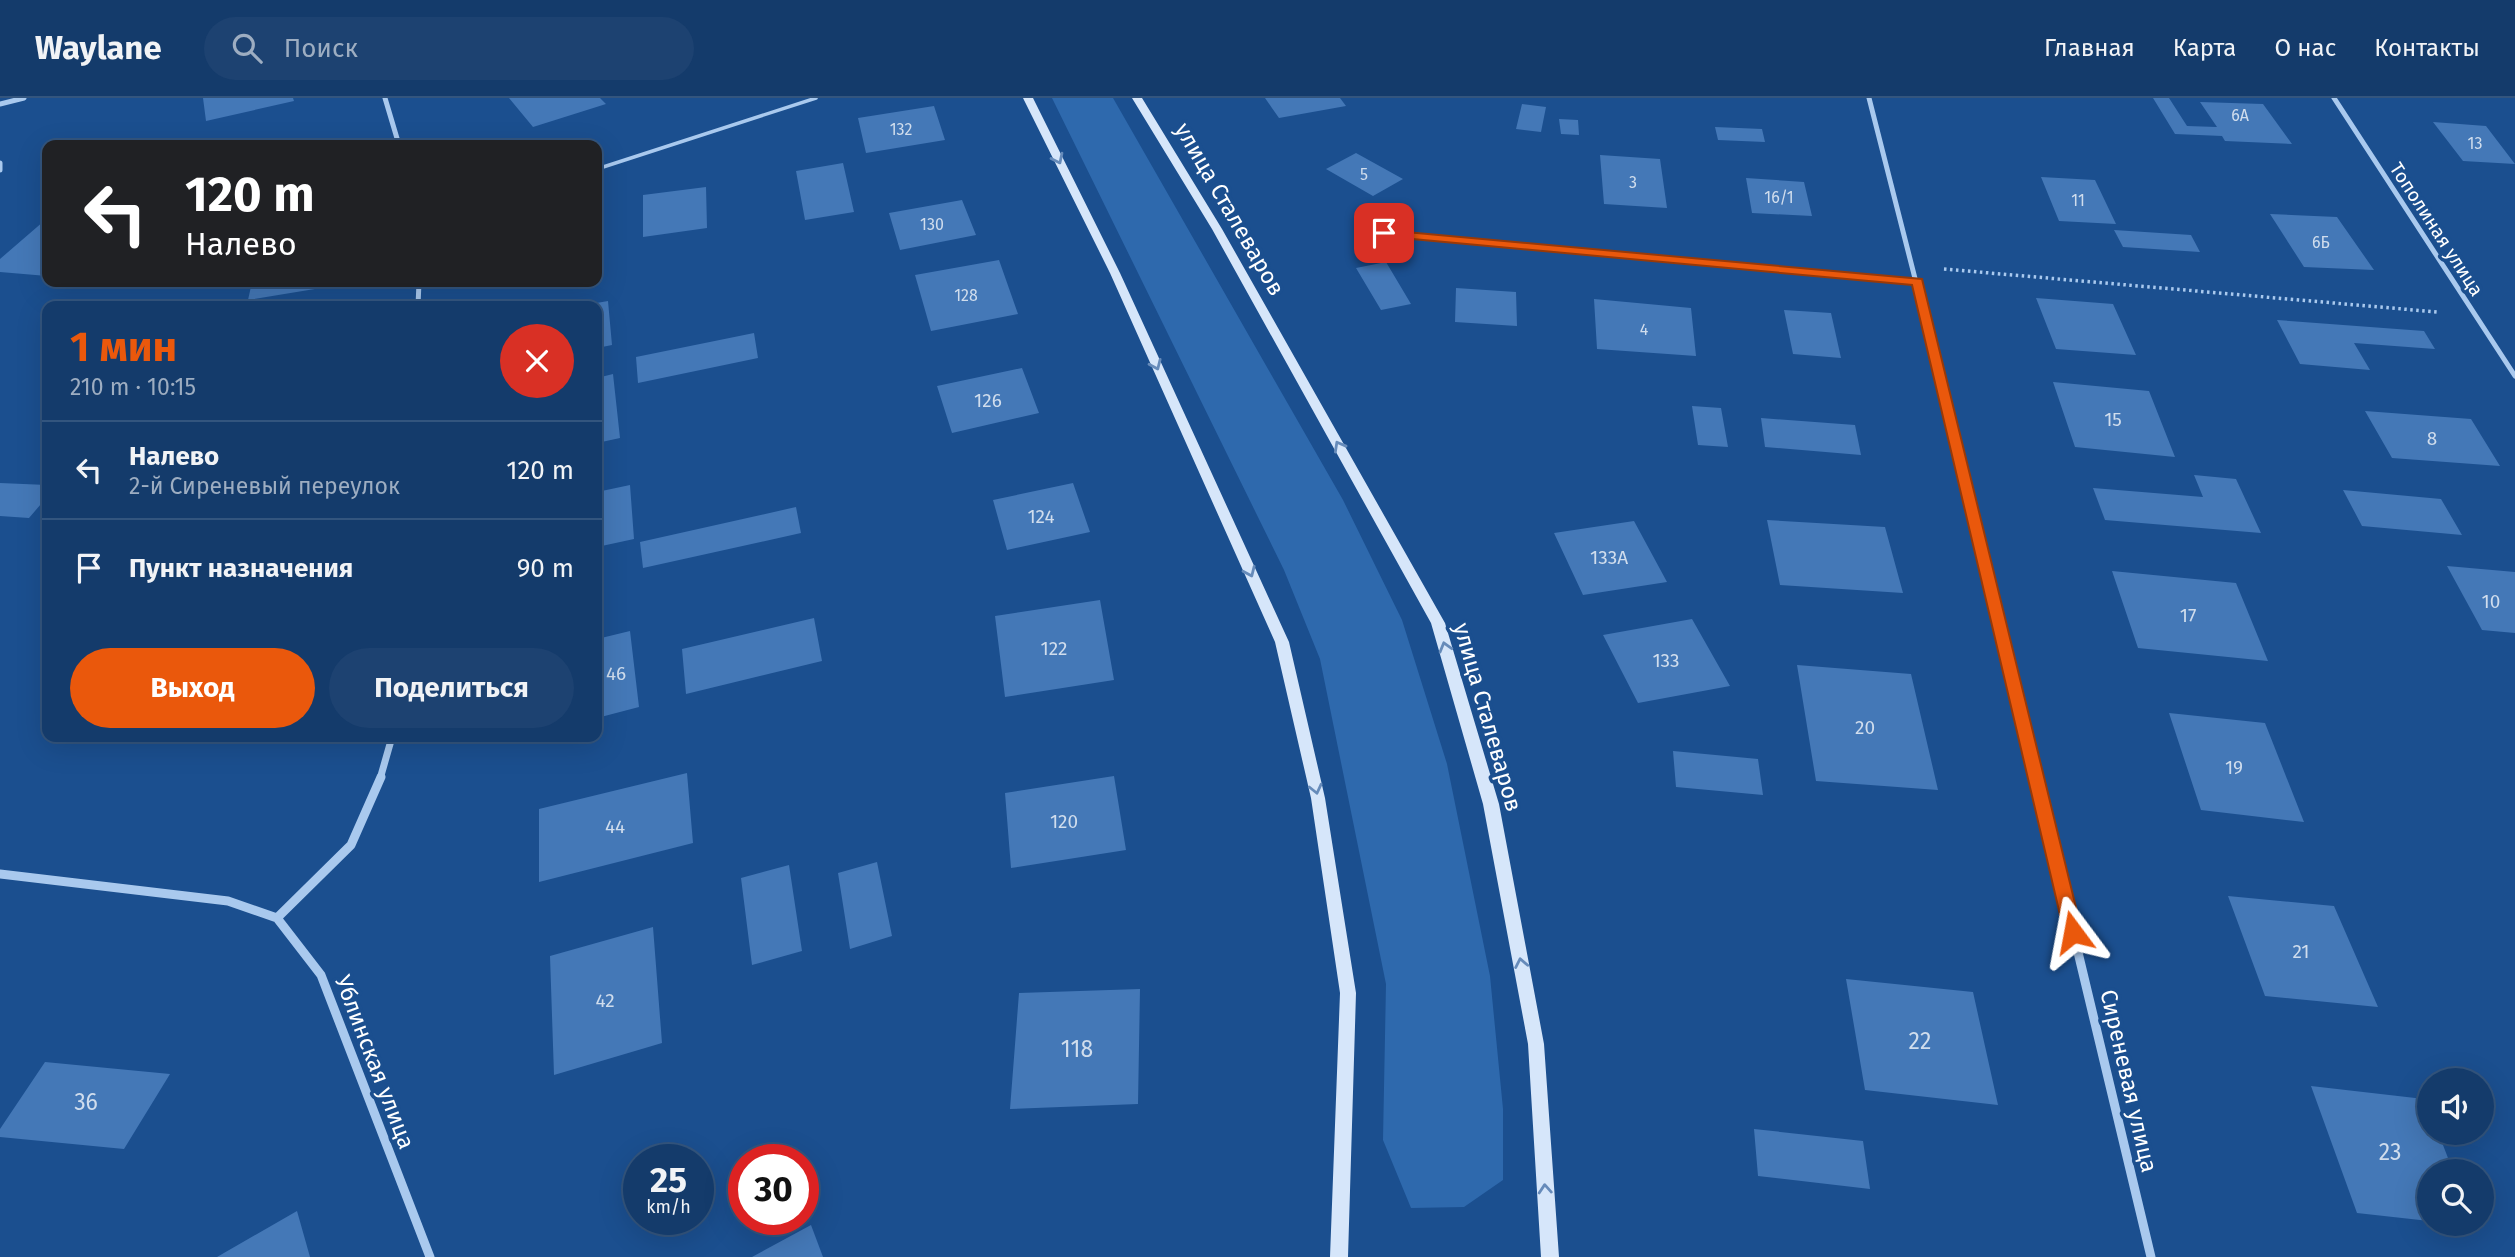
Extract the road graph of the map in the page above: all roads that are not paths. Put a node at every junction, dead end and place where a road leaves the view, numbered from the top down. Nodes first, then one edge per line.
1 (24, 98) edge
2 (385, 98) edge
3 (816, 98) edge
4 (1028, 98) edge
5 (1137, 98) edge
6 (1869, 98) edge
7 (2334, 98) edge
8 (0, 104) edge
9 (398, 140) edge
10 (0, 163) edge
11 (602, 167) edge
12 (0, 170) edge
13 (1384, 233) dead end
14 (1918, 282) junction
15 (2515, 376) edge
16 (391, 742) edge
17 (0, 874) edge
18 (277, 918) junction
19 (430, 1257) edge
20 (1339, 1257) edge
21 (1550, 1257) edge
22 (2151, 1257) edge

1 - 8 street
2 - 9 street
3 - 11 lane
4 -> 20 main road
21 -> 5 main road, улица Сталеваров
6 - 14 street, Сиреневая улица
7 - 15 street, Тополиная улица
10 - 12 street
13 - 14 lane
14 - 22 street, Сиреневая улица
16 - 18 street
17 - 18 street
18 - 19 street, Ублинская улица

